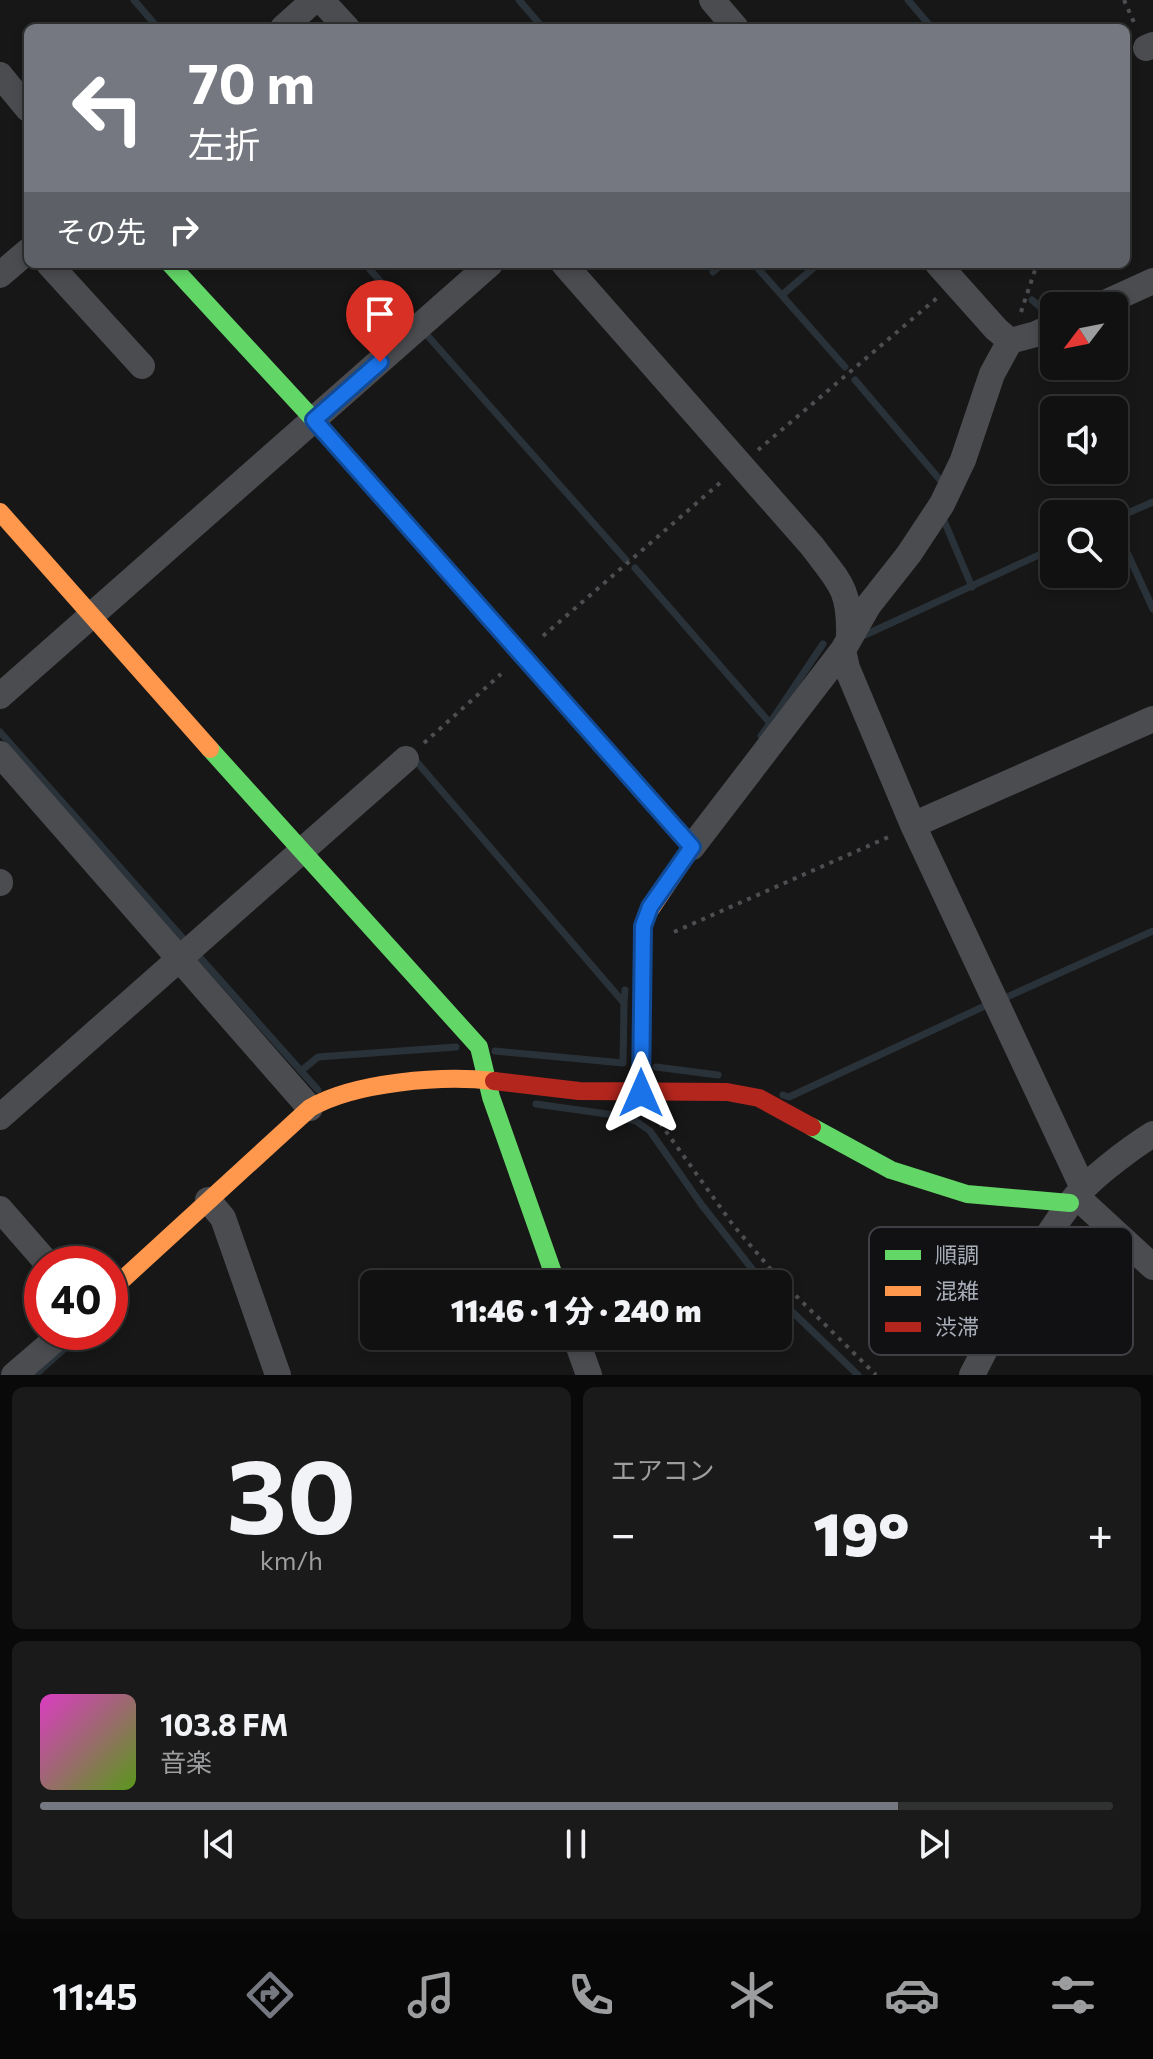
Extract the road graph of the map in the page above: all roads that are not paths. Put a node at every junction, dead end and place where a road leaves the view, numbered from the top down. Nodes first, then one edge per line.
1 (314, 0) edge
2 (321, 0) edge
3 (712, 0) edge
4 (287, 24) edge
5 (343, 24) edge
6 (733, 24) edge
7 (0, 75) edge
8 (24, 104) edge
9 (24, 254) edge
10 (53, 268) edge
11 (174, 268) edge
12 (485, 268) edge
13 (568, 268) edge
14 (946, 274) edge
15 (0, 275) edge
16 (1153, 281) edge
17 (1128, 292) edge
18 (1040, 331) edge
19 (1010, 341) junction
20 (142, 366) dead end
21 (314, 420) junction
22 (0, 512) edge
23 (90, 614) junction
24 (846, 642) junction
25 (0, 696) edge
26 (1153, 719) edge
27 (0, 754) edge
28 (406, 759) road end
29 (913, 825) junction
30 (692, 847) junction
31 (300, 851) junction
32 (180, 960) junction
33 (487, 1080) junction
34 (641, 1093) junction
35 (310, 1108) junction
36 (0, 1117) edge
37 (1153, 1134) edge
38 (1076, 1196) junction
39 (208, 1200) junction
40 (0, 1209) edge
41 (1056, 1227) edge
42 (1110, 1227) edge
43 (32, 1246) edge
44 (1133, 1249) edge
45 (1153, 1267) edge
46 (552, 1270) edge
47 (128, 1274) edge
48 (43, 1350) edge
49 (580, 1350) edge
50 (982, 1355) edge
51 (14, 1375) edge
52 (278, 1375) edge
53 (589, 1375) edge
54 (972, 1375) edge

1 - 4 street
2 - 5 street
3 - 6 street
7 - 8 street
9 - 15 street
10 - 20 street
11 - 21 street
12 - 21 street
13 - 24 street
14 - 19 street
16 - 17 street
18 - 19 street
19 - 24 street
21 - 23 street
21 - 30 street
22 - 23 street
23 - 25 street
23 - 31 street
24 - 29 street
24 - 30 street
26 - 29 street
27 - 32 street
28 - 31 street
29 - 38 street
30 - 34 street
31 - 32 street
31 - 33 street
32 - 35 street
32 - 36 street
33 - 34 street
33 - 35 street
33 - 46 street
34 - 38 street
35 - 39 street
37 - 38 street
38 - 41 street
38 - 42 street
39 - 47 street
39 - 52 street
40 - 43 street
44 - 45 street
48 - 51 street
49 - 53 street
50 - 54 street

